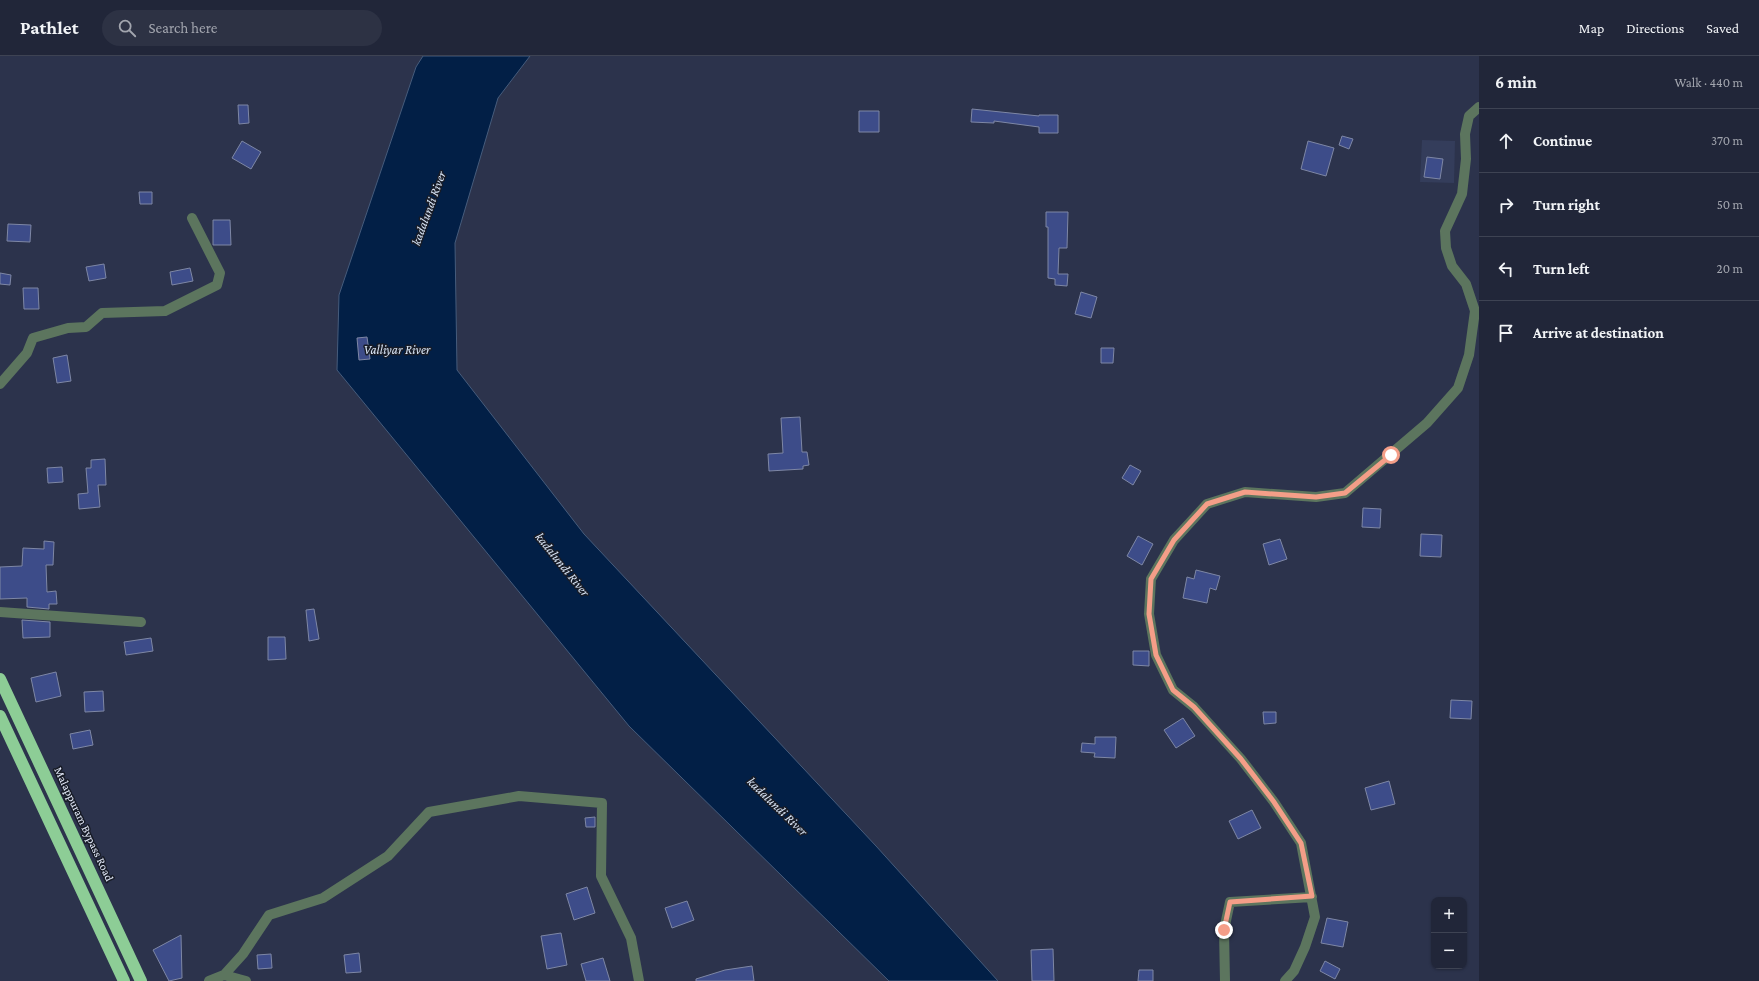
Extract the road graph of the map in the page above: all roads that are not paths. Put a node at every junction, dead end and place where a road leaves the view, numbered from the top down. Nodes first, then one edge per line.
1 (1479, 107) edge
2 (192, 218) dead end
3 (0, 384) edge
4 (0, 612) edge
5 (141, 622) dead end
6 (0, 679) edge
7 (0, 716) edge
8 (1312, 896) junction
9 (224, 975) junction
10 (124, 981) edge
11 (141, 981) edge
12 (209, 981) edge
13 (246, 981) edge
14 (639, 981) edge
15 (1225, 981) edge
16 (1285, 981) edge

1 - 8 street
2 - 3 street
4 - 5 street
6 - 11 highway, Malappuram Bypass Road
7 - 10 highway
8 - 15 street
8 - 16 street
9 - 12 street
9 - 13 street
9 - 14 street

